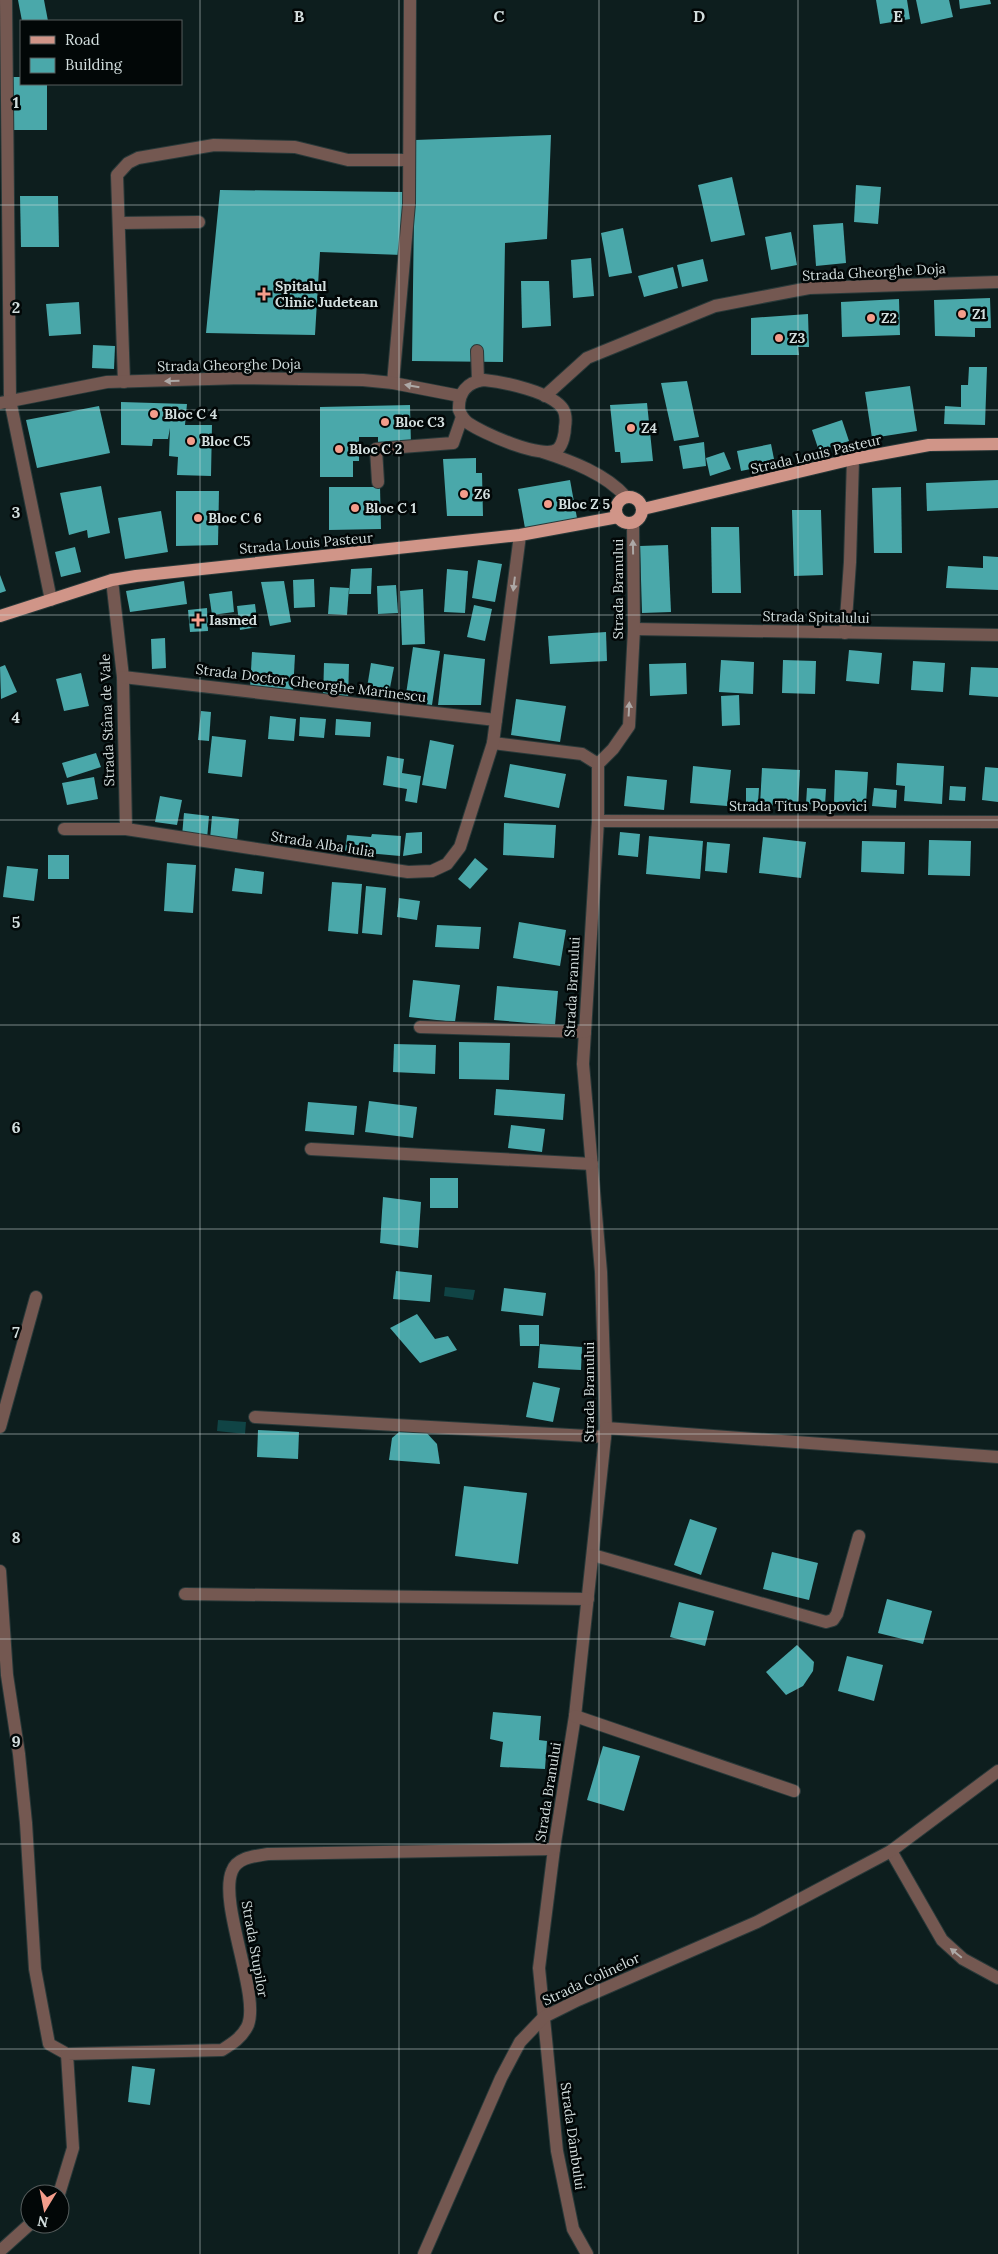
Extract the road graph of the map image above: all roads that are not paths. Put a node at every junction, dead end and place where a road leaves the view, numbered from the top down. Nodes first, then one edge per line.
1 (6, 0) edge
2 (410, 0) edge
3 (409, 160) junction
4 (120, 222) junction
5 (199, 222) dead end
6 (998, 282) edge
7 (477, 351) dead end
8 (478, 381) junction
9 (563, 381) junction
10 (124, 382) junction
11 (394, 383) junction
12 (460, 396) junction
13 (545, 396) junction
14 (5, 401) edge
15 (564, 410) junction
16 (462, 417) junction
17 (563, 438) junction
18 (998, 444) edge
19 (540, 451) junction
20 (853, 459) junction
21 (575, 464) junction
22 (378, 482) dead end
23 (626, 497) junction
24 (643, 509) junction
25 (618, 517) junction
26 (633, 523) junction
27 (520, 535) junction
28 (112, 580) junction
29 (51, 600) junction
30 (0, 616) edge
31 (634, 629) junction
32 (845, 633) junction
33 (998, 635) edge
34 (123, 677) junction
35 (496, 720) junction
36 (493, 743) junction
37 (598, 764) junction
38 (598, 821) junction
39 (998, 822) edge
40 (64, 829) dead end
41 (126, 829) junction
42 (420, 1027) dead end
43 (585, 1032) junction
44 (311, 1149) dead end
45 (592, 1164) junction
46 (36, 1297) dead end
47 (255, 1417) dead end
48 (0, 1427) edge
49 (606, 1432) junction
50 (998, 1457) edge
51 (859, 1536) dead end
52 (593, 1555) junction
53 (0, 1570) edge
54 (185, 1594) dead end
55 (588, 1599) junction
56 (576, 1716) junction
57 (998, 1771) edge
58 (794, 1791) dead end
59 (554, 1849) junction
60 (891, 1851) junction
61 (998, 1978) edge
62 (544, 2017) junction
63 (66, 2054) junction
64 (62, 2184) edge
65 (20, 2233) edge
66 (0, 2251) edge
67 (424, 2254) edge
68 (587, 2254) edge

1 - 14 street
2 - 3 street
3 - 4 street
3 - 11 street
4 - 5 street
4 - 10 street
6 - 9 street, Strada Gheorghe Doja
7 - 8 street
8 - 12 street
8 - 13 street
9 - 13 street, Strada Gheorghe Doja
9 - 15 street
11 -> 10 street, Strada Gheorghe Doja
10 - 14 street, Strada Gheorghe Doja
12 -> 11 street, Strada Gheorghe Doja
12 - 16 street
13 - 15 street
14 - 29 street
15 - 17 street
16 - 19 street
16 - 22 street
17 - 19 street
17 - 21 street
18 - 20 main road, Strada Louis Pasteur
19 - 21 street
20 - 24 main road, Strada Louis Pasteur
20 - 32 street
21 - 23 street
23 - 24 main road
23 - 25 main road
24 - 26 main road
25 - 26 main road
25 - 27 main road, Strada Louis Pasteur
31 -> 26 street, Strada Branului
27 - 28 main road, Strada Louis Pasteur
27 -> 35 street
28 - 29 main road, Strada Louis Pasteur
28 - 34 street, Strada Stâna de Vale
29 - 30 main road, Strada Louis Pasteur
31 - 32 street, Strada Spitalului
37 -> 31 street, Strada Branului
32 - 33 street, Strada Spitalului
34 - 35 street, Strada Doctor Gheorghe Marinescu
34 - 41 street, Strada Stâna de Vale
35 - 36 street
36 - 37 street
36 - 41 street, Strada Alba Iulia
37 - 38 street, Strada Branului
38 - 39 street, Strada Titus Popovici
38 - 43 street, Strada Branului
40 - 41 street, Strada Alba Iulia
42 - 43 street
43 - 45 street, Strada Branului
44 - 45 street
45 - 49 street, Strada Branului
46 - 48 street
47 - 49 street
49 - 50 street
49 - 52 street, Strada Branului
51 - 52 street
52 - 55 street, Strada Branului
53 - 63 street
54 - 55 street
55 - 56 street, Strada Branului
56 - 58 street
56 - 59 street, Strada Branului
57 - 60 street, Strada Colinelor
59 - 62 street, Strada Branului
59 - 63 street, Strada Stupilor
61 -> 60 street
60 - 62 street, Strada Colinelor
62 - 67 street, Strada Colinelor
62 - 68 street, Strada Dâmbului
63 - 64 street
65 - 66 street

